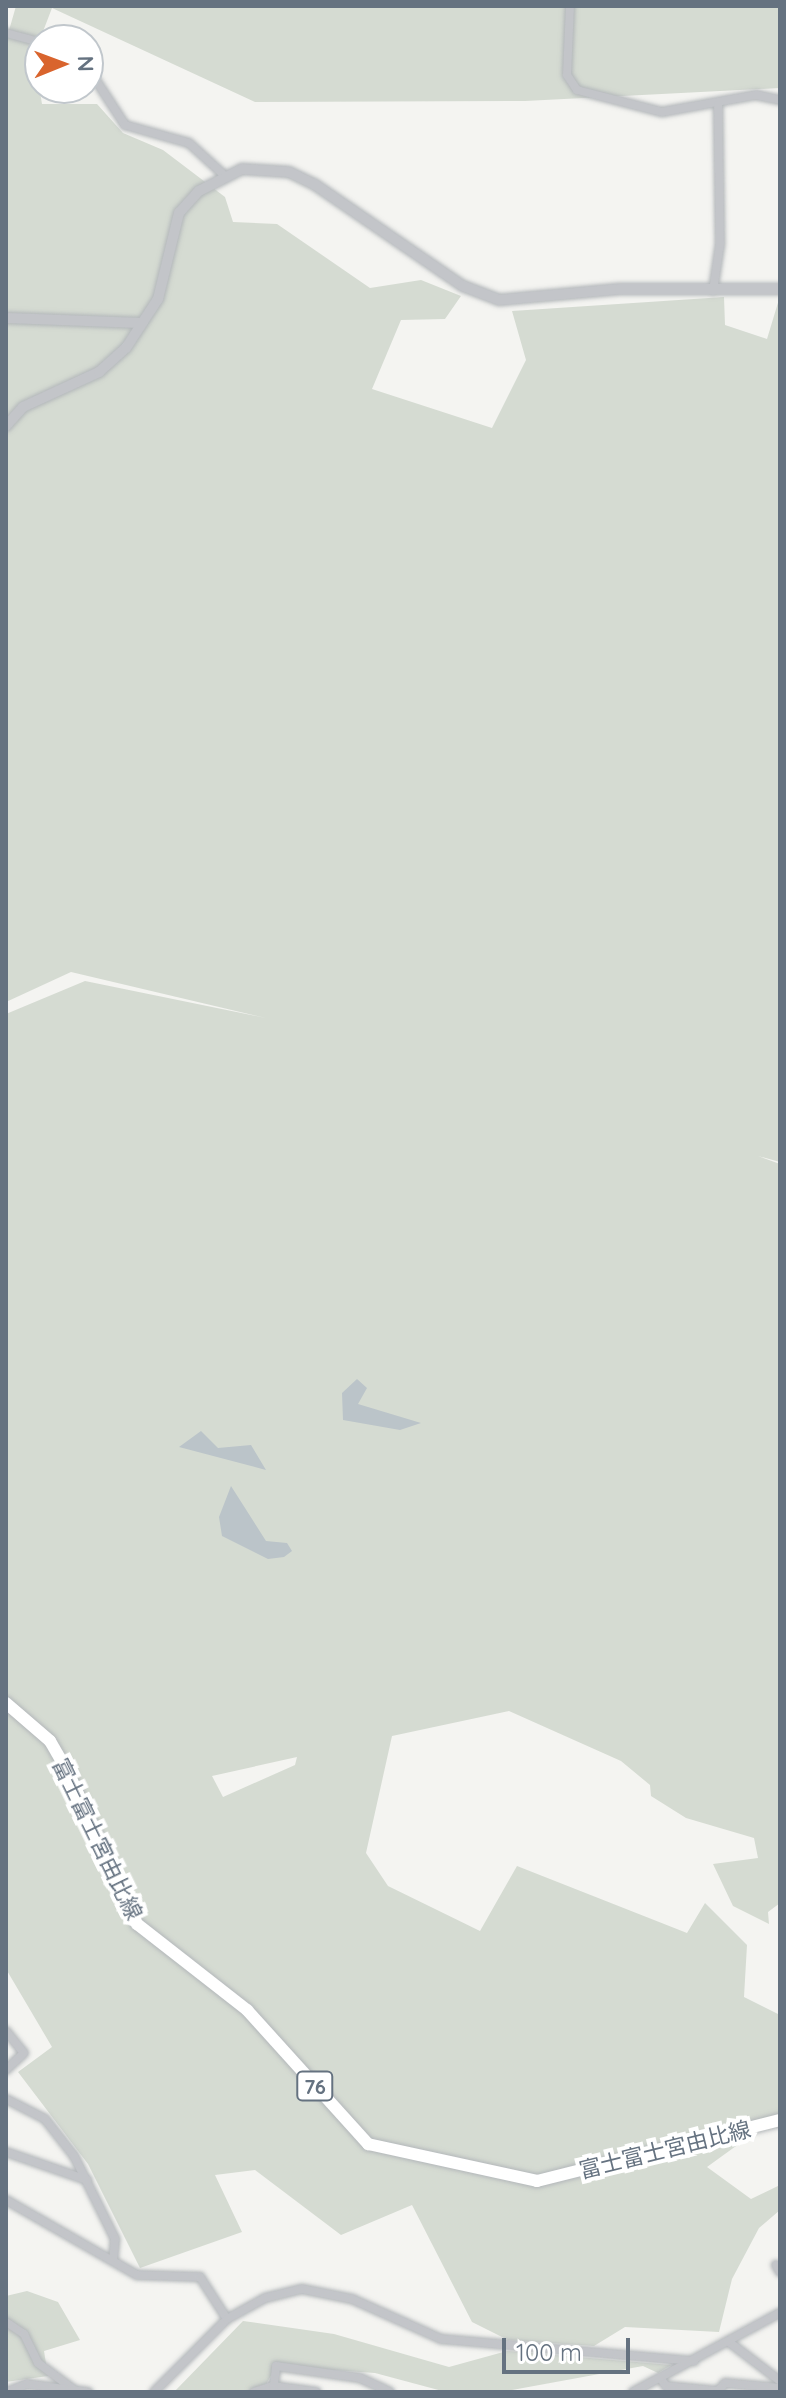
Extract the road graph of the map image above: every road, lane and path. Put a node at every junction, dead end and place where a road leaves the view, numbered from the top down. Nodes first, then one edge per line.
1 (570, 6) edge
2 (104, 93) edge
3 (780, 100) edge
4 (718, 105) junction
5 (224, 175) junction
6 (780, 289) edge
7 (713, 291) junction
8 (6, 318) edge
9 (142, 323) junction
10 (6, 426) edge
11 (6, 1703) edge
12 (6, 2031) edge
13 (6, 2070) edge
14 (6, 2099) edge
15 (780, 2120) edge
16 (7, 2157) edge
17 (87, 2180) junction
18 (6, 2200) edge
19 (113, 2261) junction
20 (780, 2313) edge
21 (227, 2319) junction
22 (6, 2322) edge
23 (729, 2342) junction
24 (694, 2361) junction
25 (661, 2379) junction
26 (780, 2381) edge
27 (780, 2388) edge
28 (73, 2389) junction
29 (273, 2389) edge
30 (7, 2392) edge
31 (88, 2392) edge
32 (154, 2392) edge
33 (254, 2392) edge
34 (317, 2392) edge
35 (390, 2392) edge
36 (633, 2392) edge
37 (718, 2392) edge

1 - 4 street
2 - 5 street
3 - 4 street
4 - 7 street
5 - 7 street
5 - 9 street
6 - 7 street
8 - 9 street
9 - 10 street
11 - 15 main road, 富士富士宮由比線 / 76
12 - 13 street
14 - 17 street
16 - 17 street
17 - 19 street
18 - 19 street
19 - 21 street
20 - 23 street
21 - 24 street
21 - 32 street
22 - 28 street
23 - 24 street
23 - 26 street
24 - 25 street
25 - 36 street
25 - 37 street
27 - 37 street
28 - 30 street
28 - 31 street
29 - 33 street
29 - 34 street
29 - 35 street

